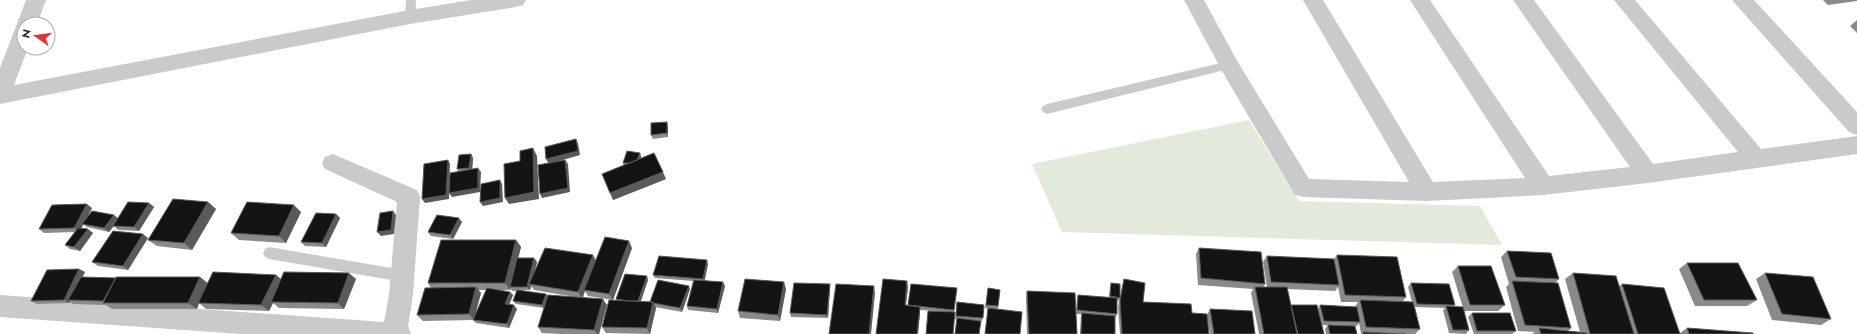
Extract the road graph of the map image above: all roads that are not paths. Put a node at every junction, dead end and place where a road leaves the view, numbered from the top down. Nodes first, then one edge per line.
1 (36, 0) edge
2 (516, 0) edge
3 (1194, 0) edge
4 (1313, 0) edge
5 (1420, 0) edge
6 (1522, 0) edge
7 (1624, 0) edge
8 (1742, 0) edge
9 (410, 9) edge
10 (30, 16) edge
11 (16, 53) edge
12 (1229, 65) junction
13 (0, 96) edge
14 (1047, 109) dead end
15 (1857, 126) edge
16 (1857, 145) edge
17 (1756, 159) junction
18 (333, 163) dead end
19 (1648, 174) junction
20 (1543, 186) junction
21 (1427, 192) junction
22 (269, 253) dead end
23 (403, 276) junction
24 (0, 306) edge
25 (394, 334) edge
26 (400, 334) edge

1 - 10 street
2 - 9 street
3 - 12 street
4 - 21 street
5 - 20 street
6 - 19 street
7 - 17 street
8 - 15 street
9 - 13 street
11 - 13 street
12 - 14 lane
12 - 21 street
16 - 17 street
17 - 19 street
18 - 23 street
19 - 20 street
20 - 21 street
22 - 23 lane
23 - 25 street
24 - 25 street
25 - 26 street

